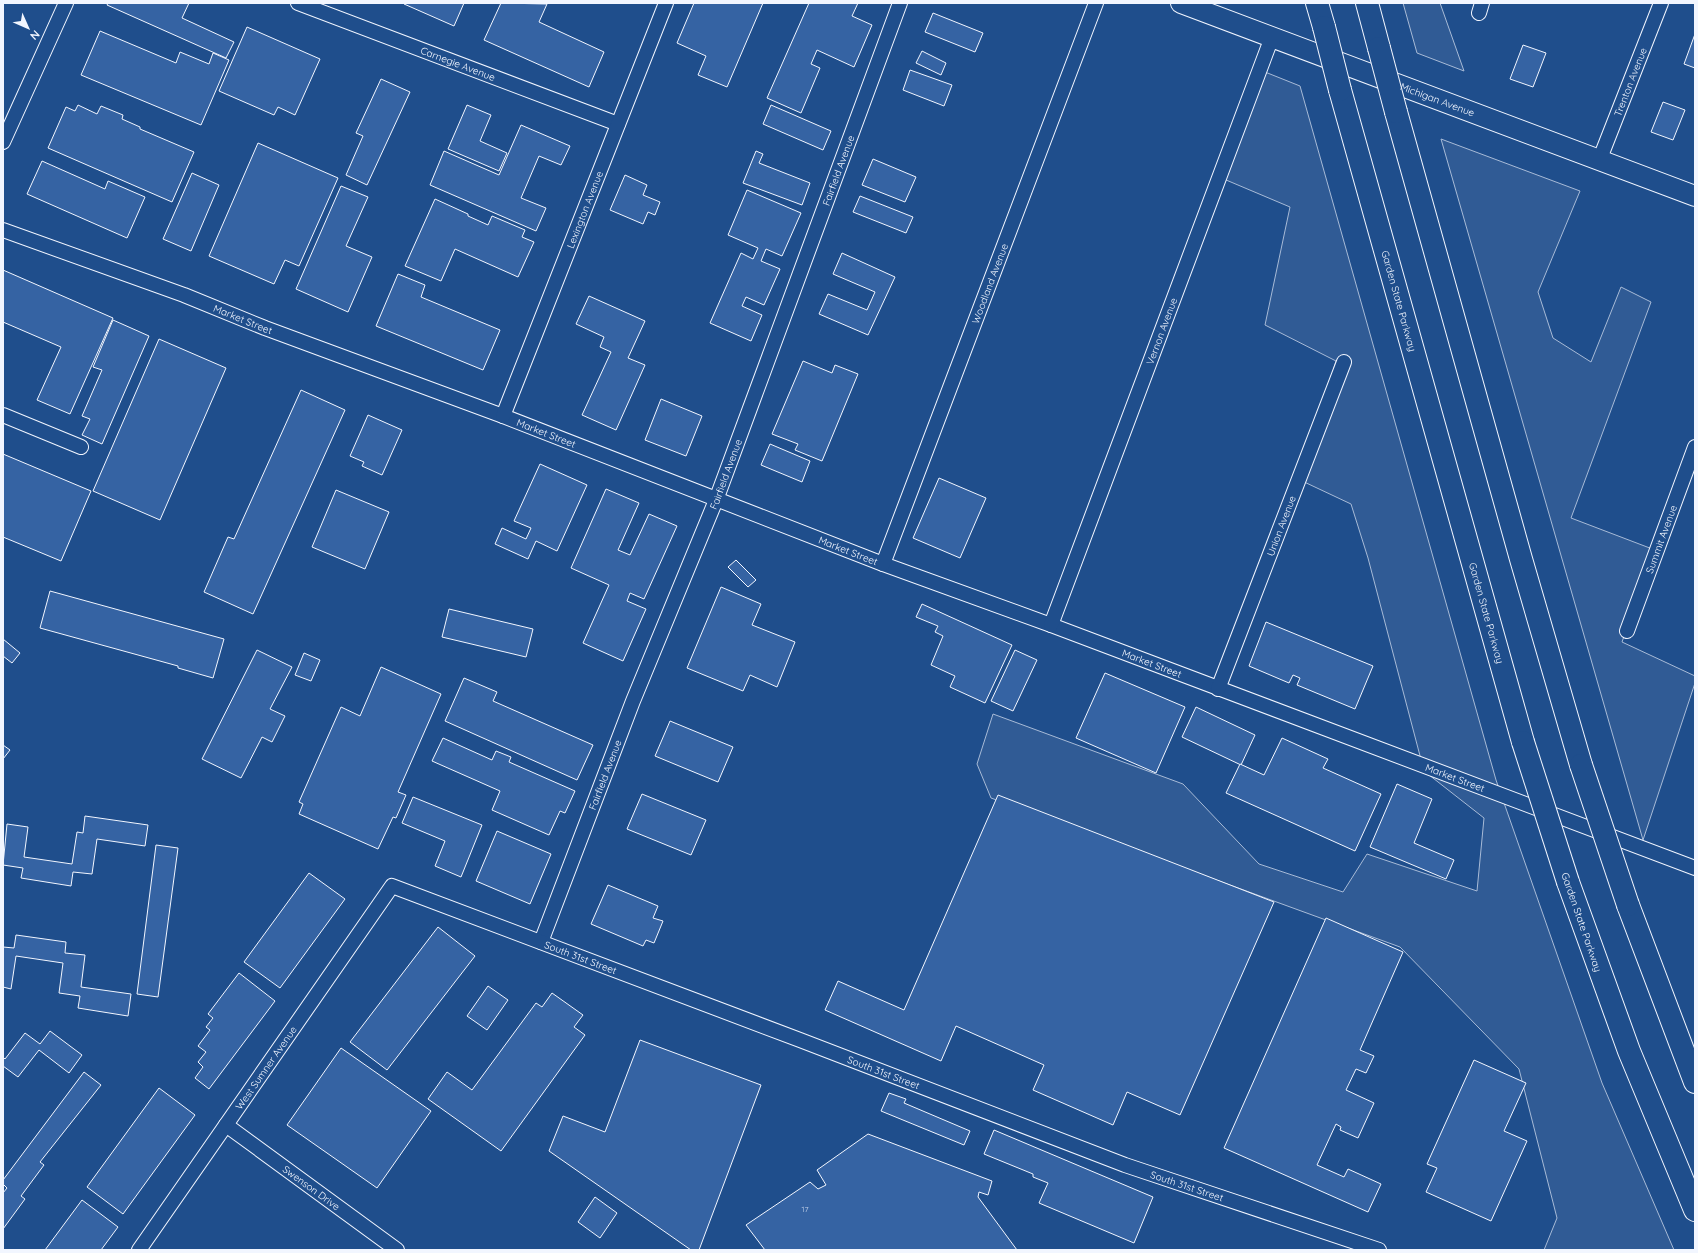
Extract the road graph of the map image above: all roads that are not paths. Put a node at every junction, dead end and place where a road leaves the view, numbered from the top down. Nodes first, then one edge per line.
1 (66, 3) edge
2 (298, 3) edge
3 (666, 3) edge
4 (900, 3) edge
5 (1096, 3) edge
6 (1181, 3) edge
7 (1317, 3) edge
8 (1367, 3) edge
9 (1661, 3) edge
10 (1272, 38) junction
11 (618, 124) junction
12 (3, 140) edge
13 (1599, 161) junction
14 (1695, 196) edge
15 (3, 230) edge
16 (1344, 362) dead end
17 (3, 415) edge
18 (503, 416) junction
19 (81, 447) dead end
20 (1695, 447) edge
21 (716, 500) junction
22 (883, 564) junction
23 (1051, 625) junction
24 (1627, 631) dead end
25 (1218, 689) junction
26 (1695, 868) edge
27 (392, 886) joint
28 (541, 942) junction
29 (1694, 1078) edge
30 (226, 1125) junction
31 (1695, 1210) edge
32 (139, 1250) edge
33 (397, 1250) edge
34 (1379, 1250) edge

1 - 12 street
2 - 11 street, Carnegie Avenue
3 - 11 street, Lexington Avenue
4 - 21 street, Fairfield Avenue
5 - 22 street, Woodland Avenue
6 - 10 street, Michigan Avenue
7 - 31 highway, Garden State Parkway, bridge
8 - 29 highway, bridge
9 - 13 street, Trenton Avenue
10 - 13 street, Michigan Avenue
10 - 23 street, Vernon Avenue
11 - 18 street, Lexington Avenue
13 - 14 street, Michigan Avenue
15 - 18 street, Market Street
16 - 25 street, Union Avenue
17 - 19 street
18 - 21 street, Market Street
20 - 24 street, Summit Avenue
21 - 22 street, Market Street
21 - 28 street, Fairfield Avenue
22 - 23 street, Market Street
23 - 25 street, Market Street
25 - 26 street, Market Street
27 - 28 street, South 31st Street
27 - 30 street, West Sumner Avenue
28 - 34 street, South 31st Street
30 - 32 street, West Sumner Avenue
30 - 33 street, Swenson Drive

